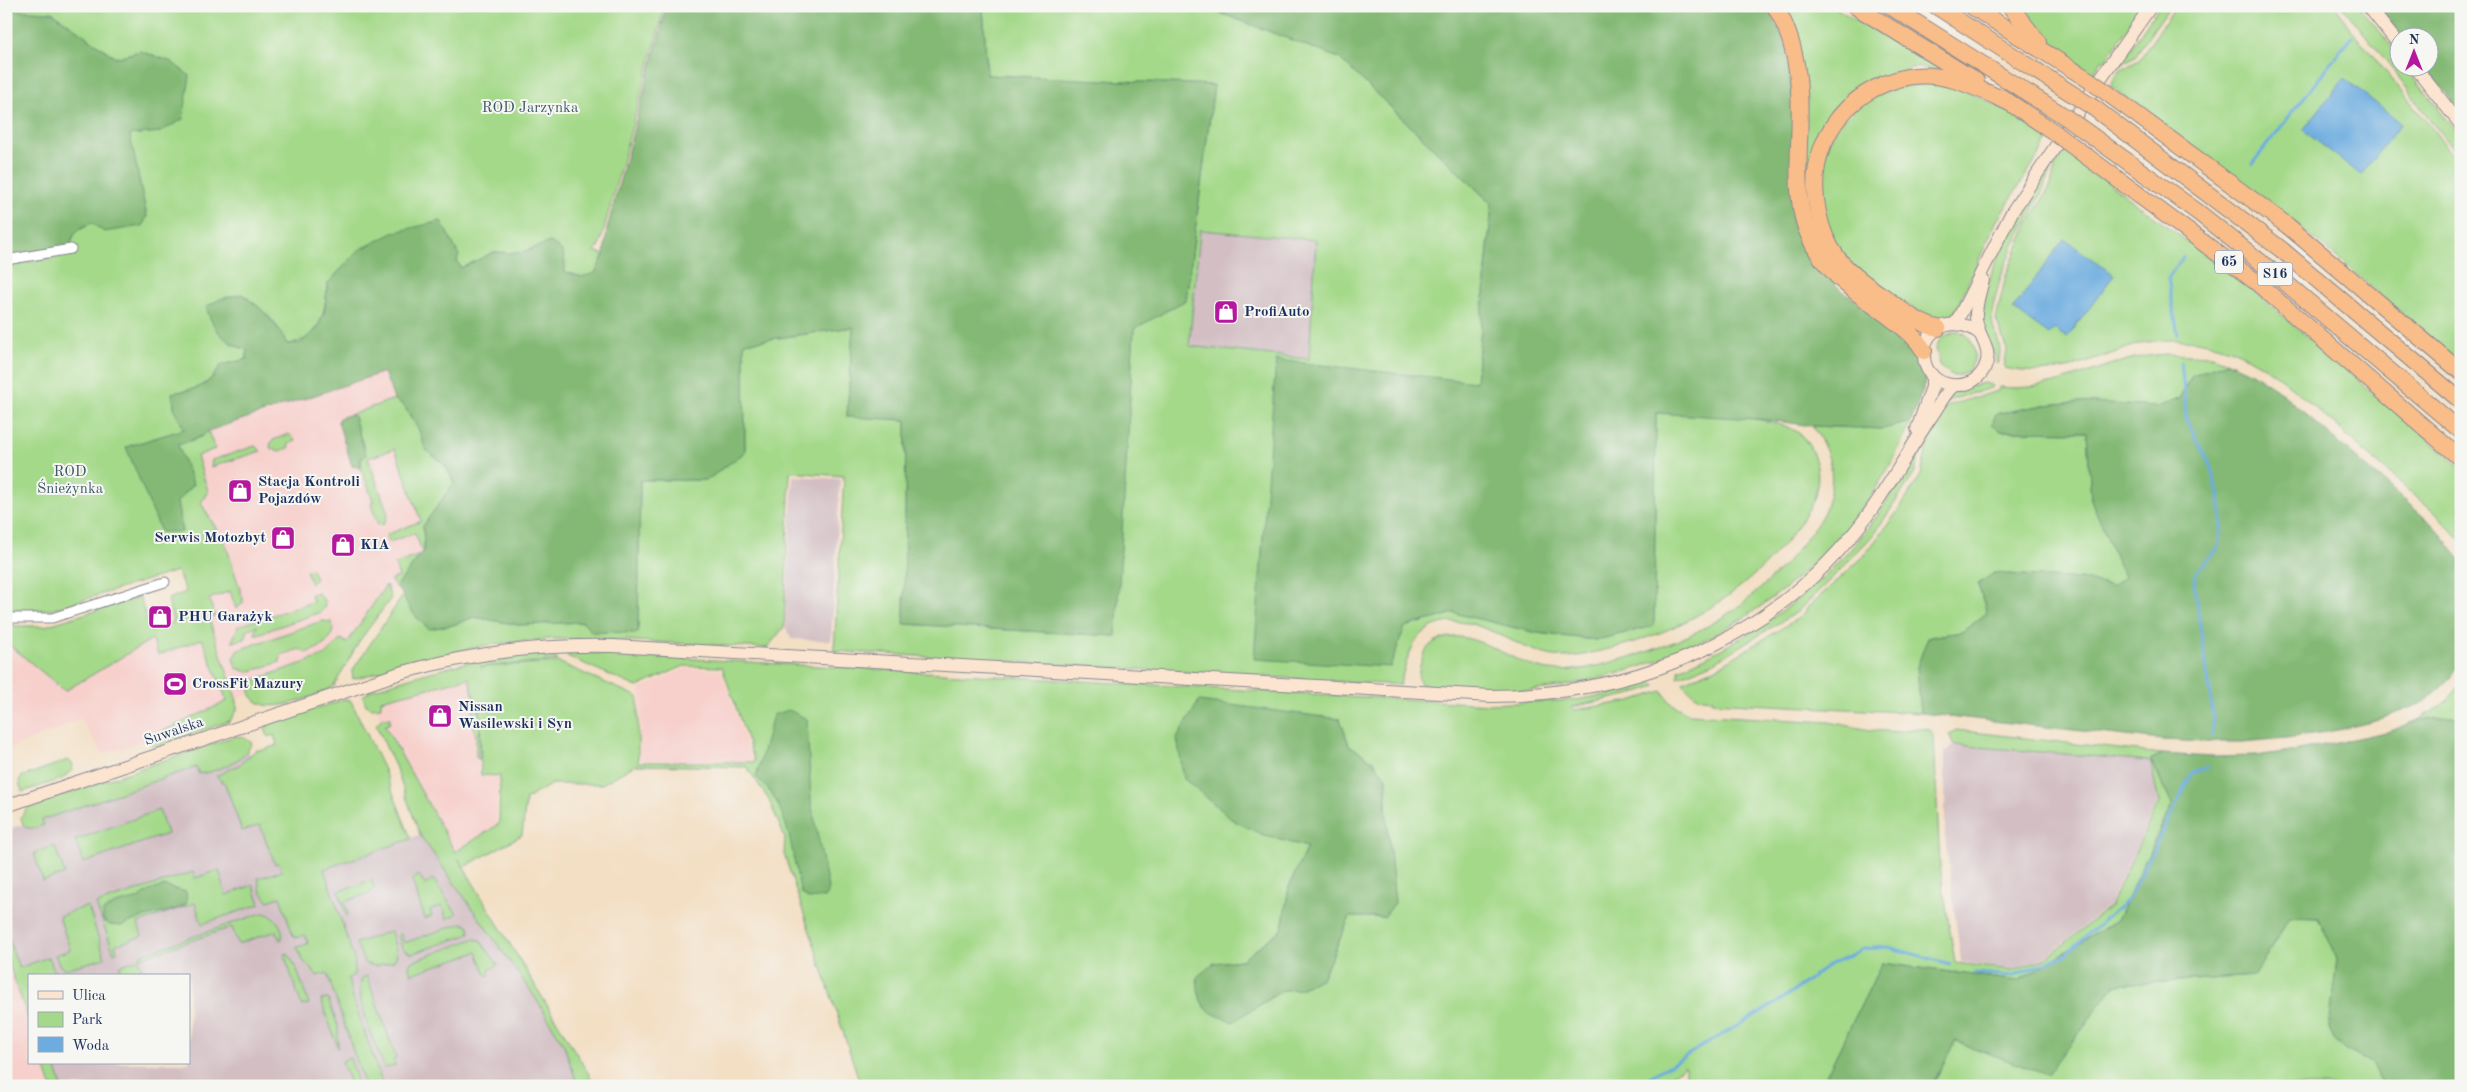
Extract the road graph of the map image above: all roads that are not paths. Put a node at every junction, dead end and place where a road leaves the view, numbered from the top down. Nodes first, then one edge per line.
1 (1775, 6) edge
2 (1855, 6) edge
3 (1890, 6) edge
4 (1936, 6) edge
5 (1971, 6) edge
6 (2010, 6) edge
7 (2151, 6) edge
8 (2368, 6) edge
9 (2390, 34) edge
10 (2064, 65) junction
11 (2424, 78) edge
12 (2008, 102) junction
13 (2461, 124) edge
14 (71, 248) dead end
15 (1988, 257) junction
16 (6, 260) edge
17 (1956, 322) junction
18 (1938, 328) junction
19 (1980, 334) junction
20 (2425, 342) junction
21 (1924, 351) junction
22 (2461, 372) edge
23 (1932, 375) junction
24 (2461, 381) edge
25 (1953, 386) junction
26 (2381, 389) junction
27 (2461, 401) edge
28 (2461, 431) edge
29 (2461, 446) edge
30 (1906, 454) junction
31 (2461, 459) edge
32 (165, 582) dead end
33 (6, 618) edge
34 (6, 806) edge

1 - 21 highway
2 - 12 highway, 65
3 - 28 highway, S16, bridge
4 - 27 highway, S16, bridge
5 - 10 highway
6 - 10 highway
7 - 15 main road
8 - 9 main road
10 - 20 highway, bridge
11 - 13 main road
12 - 18 highway
12 - 26 highway, 65, bridge
14 - 16 street
15 - 17 main road
15 - 19 main road
17 - 18 main road
17 - 19 main road
18 - 21 main road
19 - 25 main road
20 - 22 highway
20 - 24 highway
21 - 23 main road
23 - 25 main road
23 - 30 main road
25 - 30 main road
26 - 29 highway
26 - 31 highway, 65
30 - 34 main road, Suwalska
32 - 33 street

